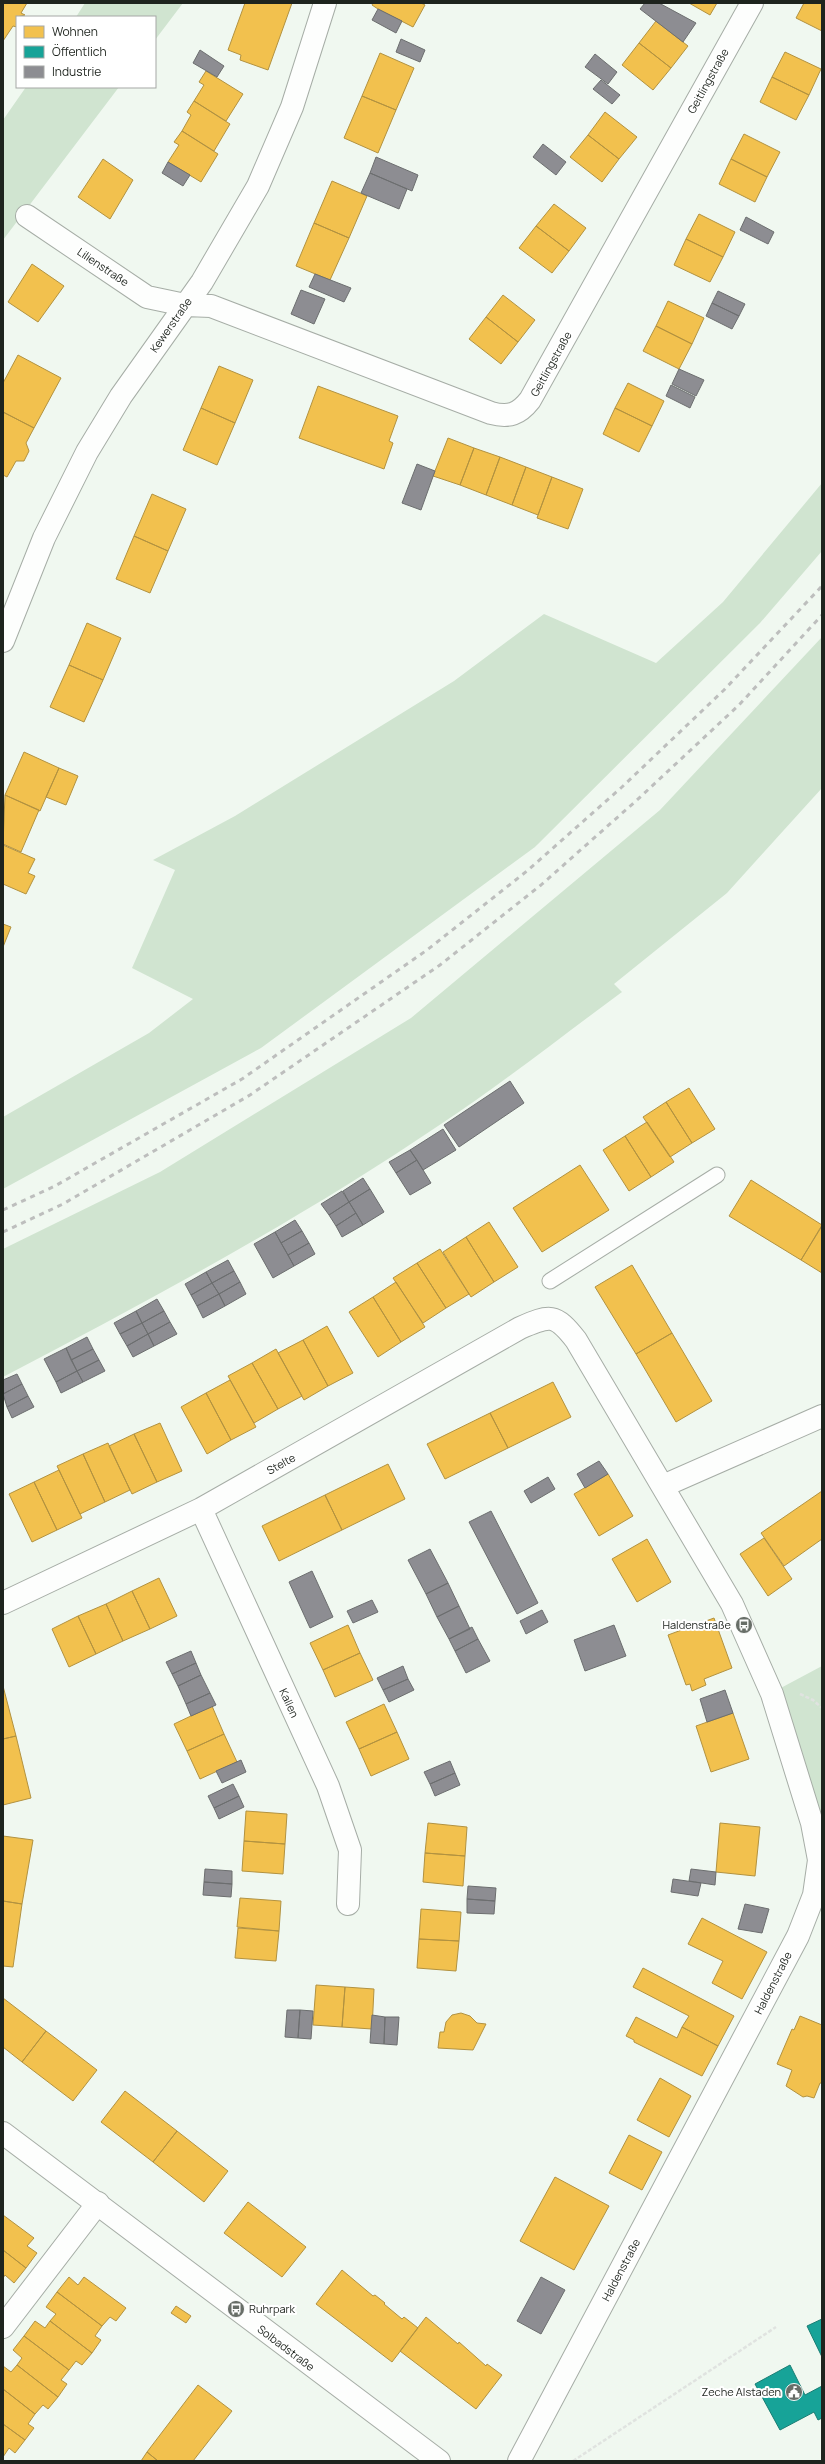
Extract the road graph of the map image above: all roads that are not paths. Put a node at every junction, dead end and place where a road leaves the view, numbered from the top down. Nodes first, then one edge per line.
1 (325, 3) edge
2 (752, 3) edge
3 (26, 216) dead end
4 (185, 305) junction
5 (3, 641) edge
6 (717, 1176) dead end
7 (550, 1281) dead end
8 (554, 1318) joint
9 (822, 1416) edge
10 (663, 1486) junction
11 (201, 1508) junction
12 (3, 1603) edge
13 (348, 1904) dead end
14 (3, 2133) edge
15 (98, 2203) junction
16 (3, 2327) edge
17 (439, 2461) edge
18 (519, 2461) edge

1 - 4 street, Kewerstraße
2 - 4 street, Geitlingstraße
3 - 4 street, Lilienstraße
4 - 5 street, Kewerstraße
6 - 7 lane
8 - 10 street, Haldenstraße
8 - 11 street, Stelte
9 - 10 street
10 - 18 street, Haldenstraße
11 - 12 street, Stelte
11 - 13 street, Kallen
14 - 15 street, Solbadstraße
15 - 16 street
15 - 17 street, Solbadstraße

